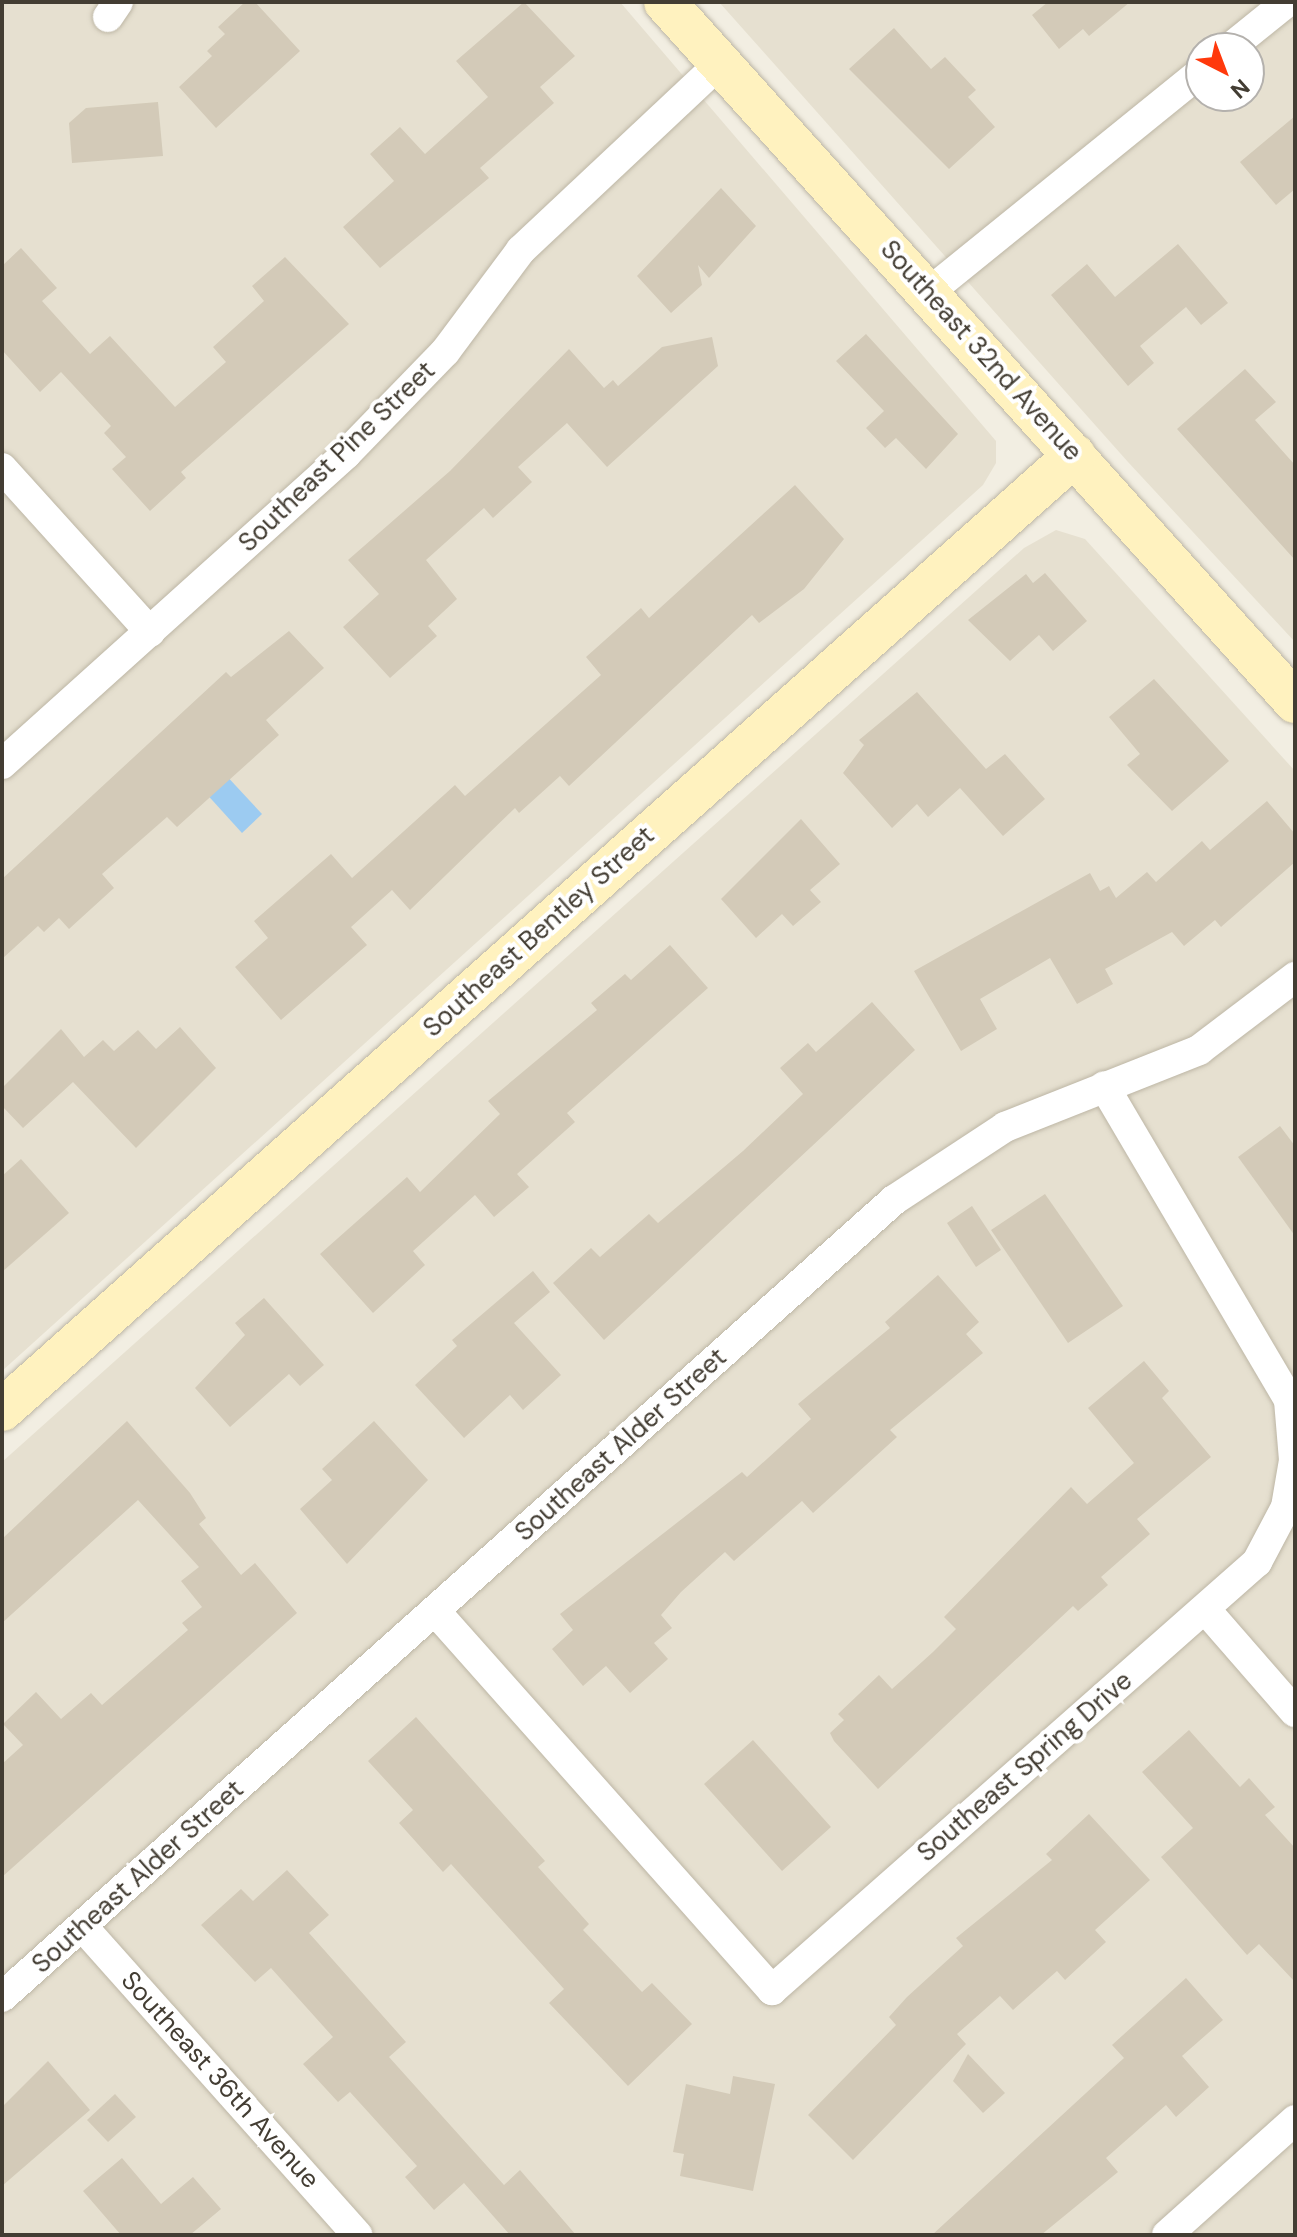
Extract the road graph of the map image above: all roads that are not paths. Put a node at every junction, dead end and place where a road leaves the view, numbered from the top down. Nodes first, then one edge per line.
1 (665, 2) edge
2 (1287, 2) edge
3 (1250, 32) edge
4 (720, 63) junction
5 (1185, 85) edge
6 (928, 293) junction
7 (1075, 455) junction
8 (2, 468) edge
9 (150, 632) junction
10 (1295, 702) edge
11 (2, 764) edge
12 (1295, 977) edge
13 (1104, 1086) junction
14 (2, 1410) edge
15 (1205, 1609) junction
16 (436, 1612) junction
17 (1295, 1712) edge
18 (82, 1926) junction
19 (2, 1997) edge
20 (1295, 2120) edge
21 (357, 2235) edge
22 (1167, 2235) edge

1 - 4 street, Southeast 32nd Avenue
2 - 3 street
4 - 6 street, Southeast 32nd Avenue
4 - 9 street, Southeast Pine Street
5 - 6 street
6 - 7 street, Southeast 32nd Avenue
7 - 10 street, Southeast 32nd Avenue
7 - 14 street, Southeast Bentley Street
8 - 9 street
9 - 11 street, Southeast Pine Street
12 - 13 street, Southeast Alder Street
13 - 15 street, Southeast Spring Drive
13 - 16 street, Southeast Alder Street
15 - 16 street, Southeast Spring Drive
15 - 17 street
16 - 18 street, Southeast Alder Street
18 - 19 street, Southeast Alder Street
18 - 21 street, Southeast 36th Avenue
20 - 22 street

